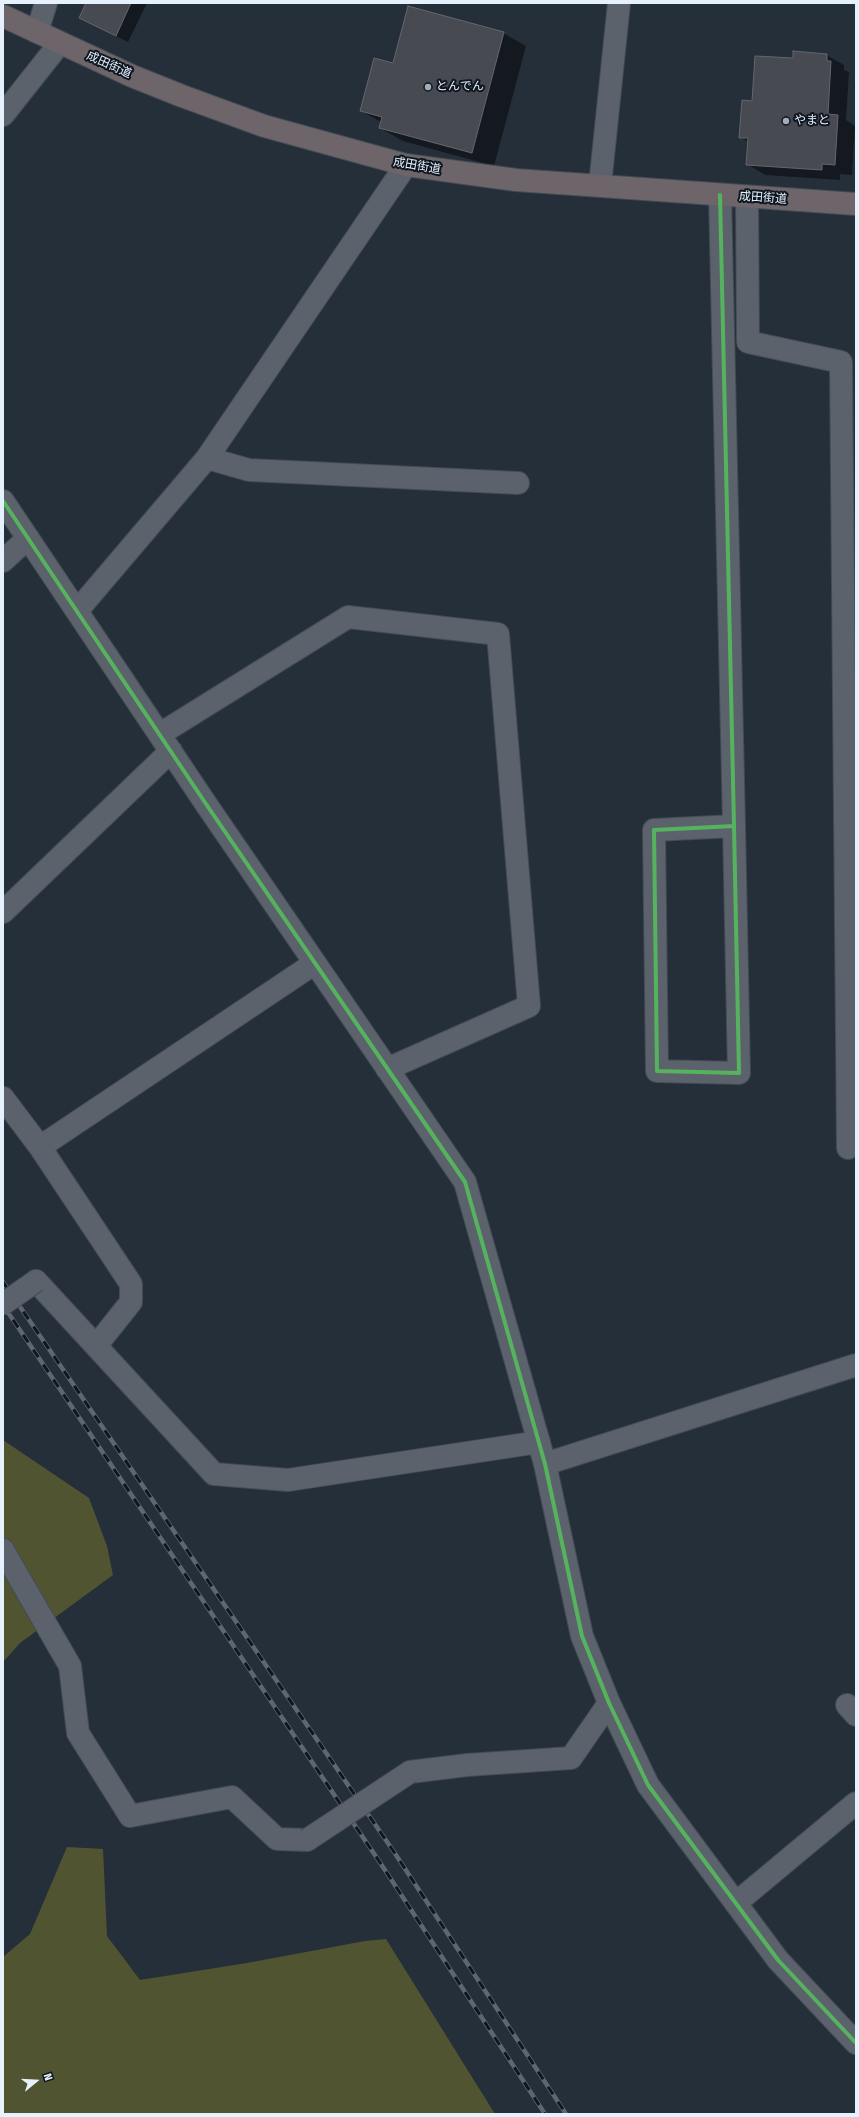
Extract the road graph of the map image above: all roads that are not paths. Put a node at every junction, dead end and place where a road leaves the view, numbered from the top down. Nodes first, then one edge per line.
1 (46, 3) edge
2 (619, 3) edge
3 (3, 16) edge
4 (38, 32) junction
5 (60, 43) junction
6 (3, 116) edge
7 (406, 166) junction
8 (600, 185) junction
9 (720, 195) junction
10 (747, 197) junction
11 (856, 204) edge
12 (207, 458) junction
13 (518, 483) dead end
14 (3, 501) edge
15 (28, 538) junction
16 (3, 561) edge
17 (77, 612) junction
18 (165, 743) junction
19 (734, 826) junction
20 (3, 912) edge
21 (315, 963) junction
22 (387, 1069) junction
23 (3, 1098) edge
24 (40, 1147) junction
25 (848, 1148) dead end
26 (3, 1304) edge
27 (96, 1346) junction
28 (856, 1365) edge
29 (539, 1442) junction
30 (545, 1464) junction
31 (3, 1550) edge
32 (609, 1703) junction
33 (856, 1803) edge
34 (736, 1903) junction
35 (856, 2043) edge

1 - 4 street
2 - 8 street
3 - 4 highway, 成田街道
4 - 5 highway, 成田街道
5 - 6 street
5 - 7 highway, 成田街道
7 - 8 highway, 成田街道
7 - 12 street
8 - 9 highway, 成田街道
9 - 10 highway, 成田街道
9 - 19 street
10 - 11 highway, 成田街道
10 - 25 street
12 - 13 street
12 - 17 street
14 - 15 street
15 - 16 street
15 - 17 street
17 - 18 street
18 - 20 street
18 - 21 street
18 - 22 street
19 - 19 street
21 - 22 street
21 - 24 street
22 - 29 street
23 - 24 street
24 - 27 street
26 - 27 street, bridge
27 - 29 street
28 - 30 street
29 - 30 street
30 - 32 street
31 - 32 street, bridge
32 - 34 street
33 - 34 street
34 - 35 street

